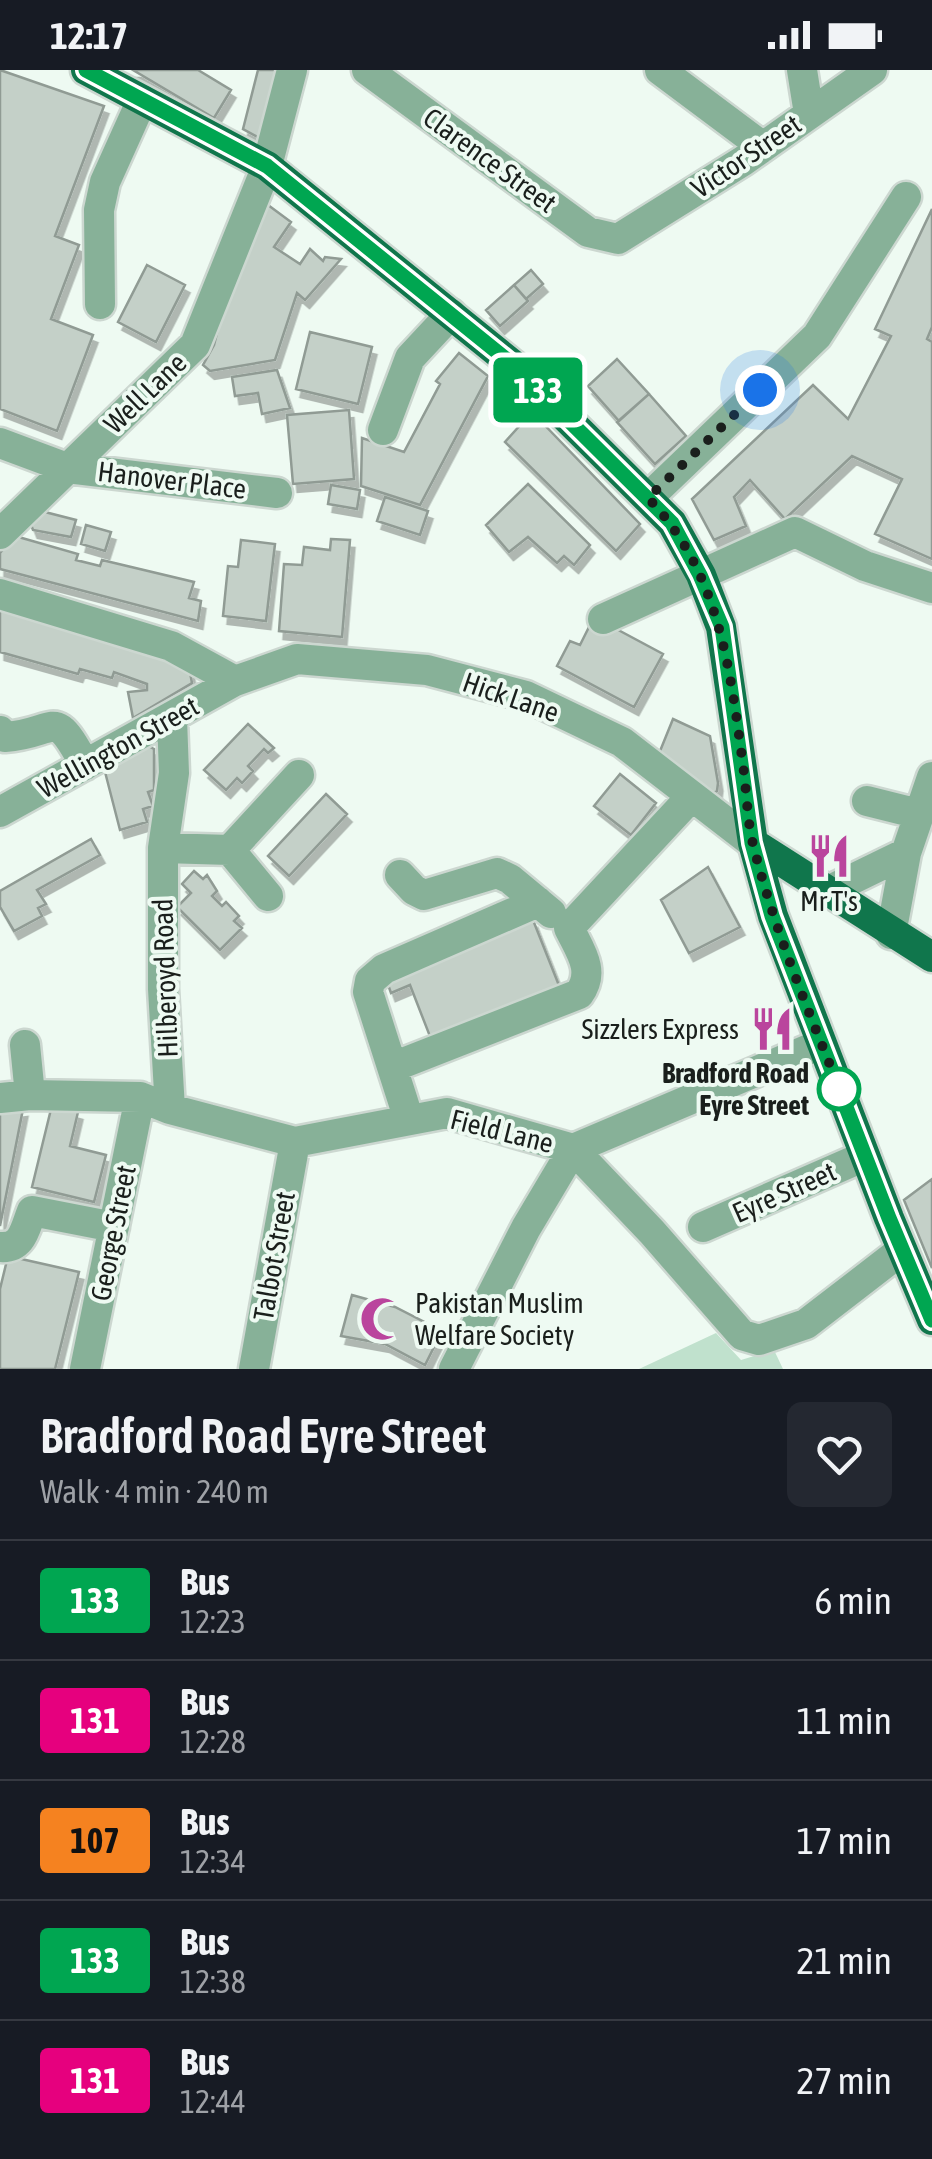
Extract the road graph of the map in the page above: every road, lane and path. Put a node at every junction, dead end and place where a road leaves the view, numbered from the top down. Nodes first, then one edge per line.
1 (292, 70) edge
2 (367, 70) edge
3 (660, 70) edge
4 (802, 70) edge
5 (872, 70) edge
6 (91, 71) edge
7 (142, 100) junction
8 (809, 114) junction
9 (763, 147) junction
10 (267, 166) junction
11 (906, 197) dead end
12 (618, 239) joint
13 (100, 304) dead end
14 (451, 314) junction
15 (383, 430) dead end
16 (0, 443) edge
17 (67, 468) junction
18 (277, 492) dead end
19 (648, 498) junction
20 (0, 534) edge
21 (700, 575) junction
22 (932, 588) edge
23 (0, 594) edge
24 (604, 620) dead end
25 (235, 681) junction
26 (172, 719) junction
27 (0, 731) edge
28 (85, 766) junction
29 (299, 775) dead end
30 (932, 777) edge
31 (692, 796) junction
32 (867, 801) dead end
33 (0, 812) edge
34 (919, 814) junction
35 (752, 843) junction
36 (162, 848) junction
37 (230, 850) junction
38 (906, 853) junction
39 (400, 875) dead end
40 (828, 891) junction
41 (268, 896) dead end
42 (538, 902) junction
43 (569, 928) junction
44 (891, 934) junction
45 (932, 957) edge
46 (822, 1044) junction
47 (25, 1045) dead end
48 (393, 1067) junction
49 (15, 1096) edge
50 (140, 1097) junction
51 (170, 1109) junction
52 (409, 1120) junction
53 (295, 1142) junction
54 (573, 1149) junction
55 (866, 1156) junction
56 (114, 1227) junction
57 (703, 1228) dead end
58 (0, 1249) edge
59 (902, 1250) junction
60 (932, 1320) edge
61 (85, 1369) edge
62 (254, 1369) edge
63 (454, 1369) edge

1 - 10 street, Well Lane
2 - 12 street, Clarence Street
3 - 9 street
4 - 8 street
5 - 8 street, Victor Street
6 - 7 main road
7 - 10 main road
7 - 13 street
8 - 9 street, Victor Street
9 - 12 street, Victor Street
10 - 14 main road
10 - 17 street, Well Lane
11 - 19 street
14 - 15 street
14 - 19 main road
16 - 17 street, Hanover Place
17 - 18 street, Hanover Place
17 - 20 street, Well Lane
19 - 21 main road
21 - 22 street
21 - 24 street
21 - 35 main road
23 - 25 street
25 - 26 street, Wellington Street
25 - 31 street, Hick Lane
26 - 28 street, Wellington Street
26 - 36 street, Hilberoyd Road
27 - 28 street
28 - 33 street, Wellington Street
29 - 37 street
30 - 34 street
31 - 35 street, Hick Lane
31 - 43 street
32 - 34 street
34 - 38 street
35 - 40 main road
35 - 46 main road
36 - 37 street
36 - 51 street, Hilberoyd Road
37 - 41 street
38 - 40 street
38 - 44 street
39 - 42 street
40 - 44 main road
42 - 43 street
42 - 48 street
43 - 48 street
44 - 45 main road
46 - 54 street
46 - 55 main road
47 - 49 street
48 - 52 street
49 - 50 street, Field Lane
50 - 51 street, Field Lane
50 - 56 street, George Street
51 - 53 street, Field Lane
52 - 53 street, Field Lane
52 - 54 street, Field Lane
53 - 62 street, Talbot Street
54 - 59 street, Field Lane
54 - 63 street
55 - 57 street, Eyre Street
55 - 59 main road
56 - 58 street
56 - 61 street, George Street
59 - 60 main road

